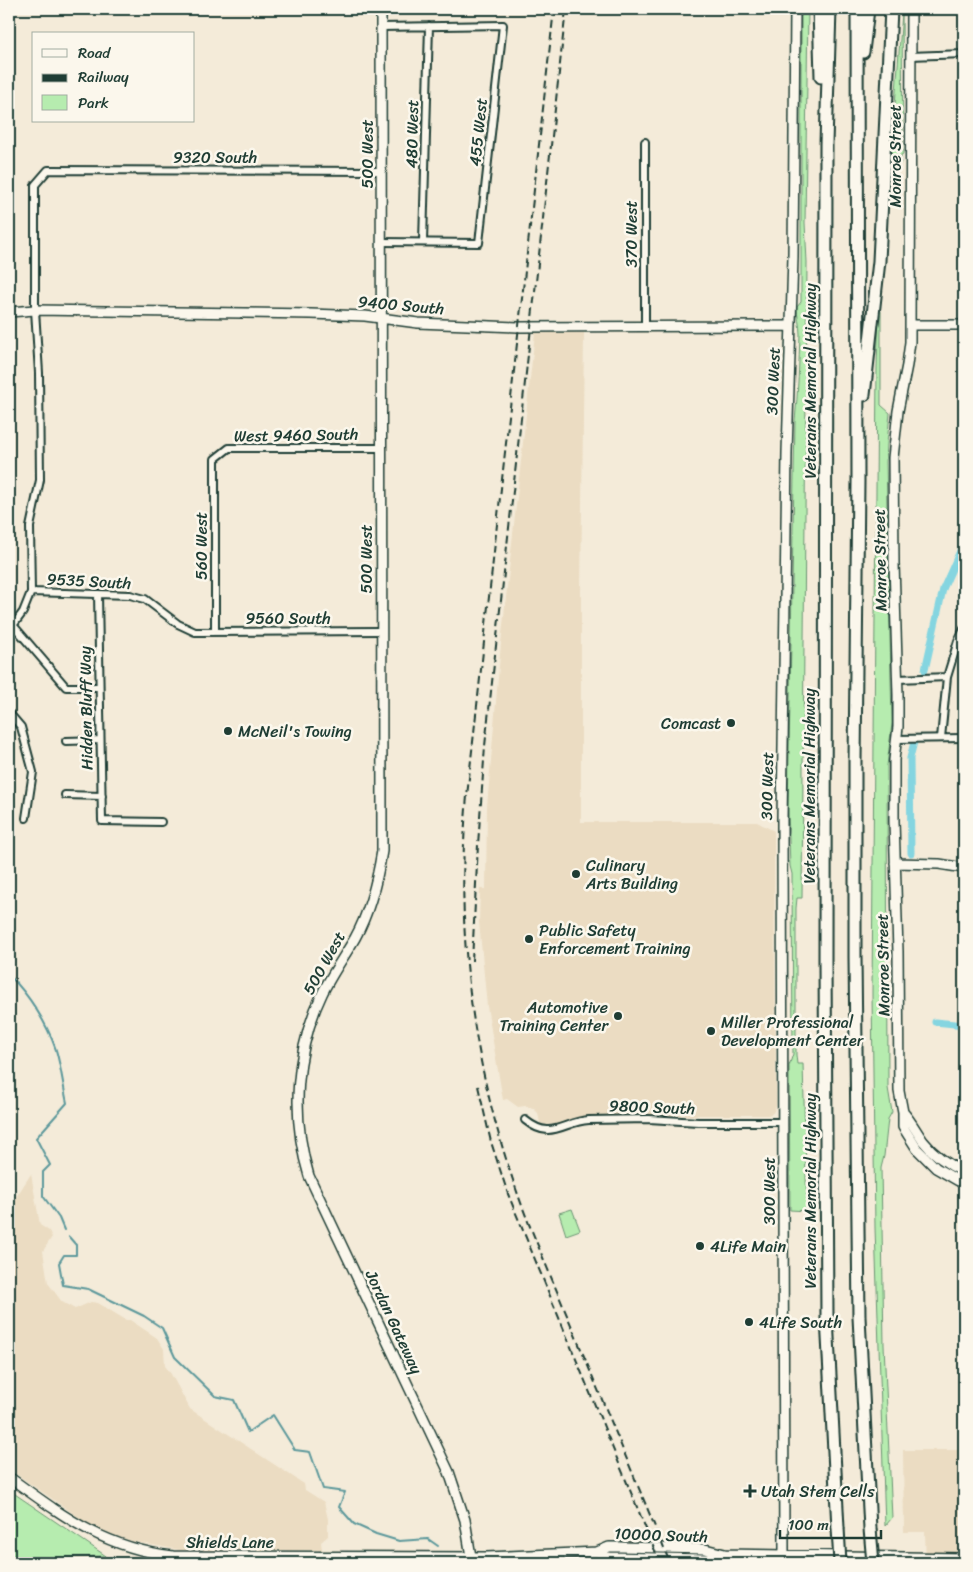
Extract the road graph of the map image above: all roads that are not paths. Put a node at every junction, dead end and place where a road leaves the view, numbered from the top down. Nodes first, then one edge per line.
1 (381, 9) edge
2 (795, 9) edge
3 (819, 9) edge
4 (830, 9) edge
5 (857, 9) edge
6 (868, 9) edge
7 (891, 9) edge
8 (911, 9) edge
9 (429, 26) junction
10 (381, 27) junction
11 (964, 54) edge
12 (910, 56) junction
13 (857, 116) junction
14 (645, 142) dead end
15 (826, 144) junction
16 (382, 171) junction
17 (382, 242) junction
18 (424, 242) junction
19 (35, 310) junction
20 (9, 312) edge
21 (382, 319) junction
22 (911, 325) junction
23 (964, 325) edge
24 (645, 326) junction
25 (790, 326) junction
26 (381, 448) junction
27 (215, 459) joint
28 (858, 481) junction
29 (31, 592) junction
30 (98, 594) junction
31 (10, 626) edge
32 (964, 629) edge
33 (382, 631) junction
34 (195, 632) joint
35 (215, 632) junction
36 (947, 677) junction
37 (898, 679) junction
38 (100, 687) junction
39 (9, 713) edge
40 (941, 738) junction
41 (964, 738) edge
42 (896, 739) junction
43 (100, 740) junction
44 (66, 741) dead end
45 (65, 795) dead end
46 (102, 796) junction
47 (26, 818) dead end
48 (161, 822) dead end
49 (894, 864) junction
50 (964, 868) edge
51 (297, 1092) joint
52 (903, 1112) junction
53 (524, 1120) dead end
54 (784, 1122) junction
55 (964, 1172) edge
56 (964, 1184) edge
57 (9, 1477) edge
58 (964, 1558) edge
59 (784, 1559) edge
60 (472, 1560) edge
61 (840, 1563) edge
62 (873, 1563) edge

1 - 10 street, 500 West
2 - 25 street, 300 West
3 - 15 highway
4 - 15 highway, Veterans Memorial Highway
5 - 13 highway
6 - 13 highway
7 - 28 highway
8 - 12 street, Monroe Street
9 - 10 street
9 - 18 street, 480 West
9 - 18 street, 455 West
10 - 16 street, 500 West
11 - 12 street
12 - 22 street, Monroe Street
13 - 28 highway
14 - 24 street, 370 West
15 - 61 highway, Veterans Memorial Highway, bridge
16 - 17 street, 500 West
16 - 19 street, 9320 South
17 - 18 street
17 - 21 street, 500 West
19 - 20 street, 9400 South
19 - 21 street, 9400 South
19 - 29 street
21 - 24 street, 9400 South
21 - 26 street, 500 West
22 - 23 street
22 - 37 street, Monroe Street
24 - 25 street, 9400 South
25 - 54 street, 300 West
26 - 27 street, West 9460 South
26 - 33 street, 500 West
27 - 35 street, 560 West
28 - 62 highway, bridge
29 - 30 street, 9535 South
29 - 31 street
30 - 34 street, 9535 South
30 - 38 street, Hidden Bluff Way
31 - 38 street
32 - 36 street
33 - 35 street, 9560 South
33 - 51 street, 500 West
34 - 35 street, 9560 South
36 - 37 street
36 - 40 street
37 - 42 street, Monroe Street
38 - 43 street, Hidden Bluff Way
39 - 47 street
40 - 41 street
40 - 42 street
42 - 49 street, Monroe Street
43 - 44 street
43 - 46 street, Hidden Bluff Way
45 - 46 street
46 - 48 street, Hidden Bluff Way
49 - 50 street
49 - 52 street, Monroe Street
51 - 60 street, Jordan Gateway
52 - 55 street, Monroe Street
52 - 56 street, Monroe Street
53 - 54 street, 9800 South
54 - 59 street, 300 West
57 - 60 street, Shields Lane
58 - 59 street, 10000 South
59 - 60 street, 10000 South

